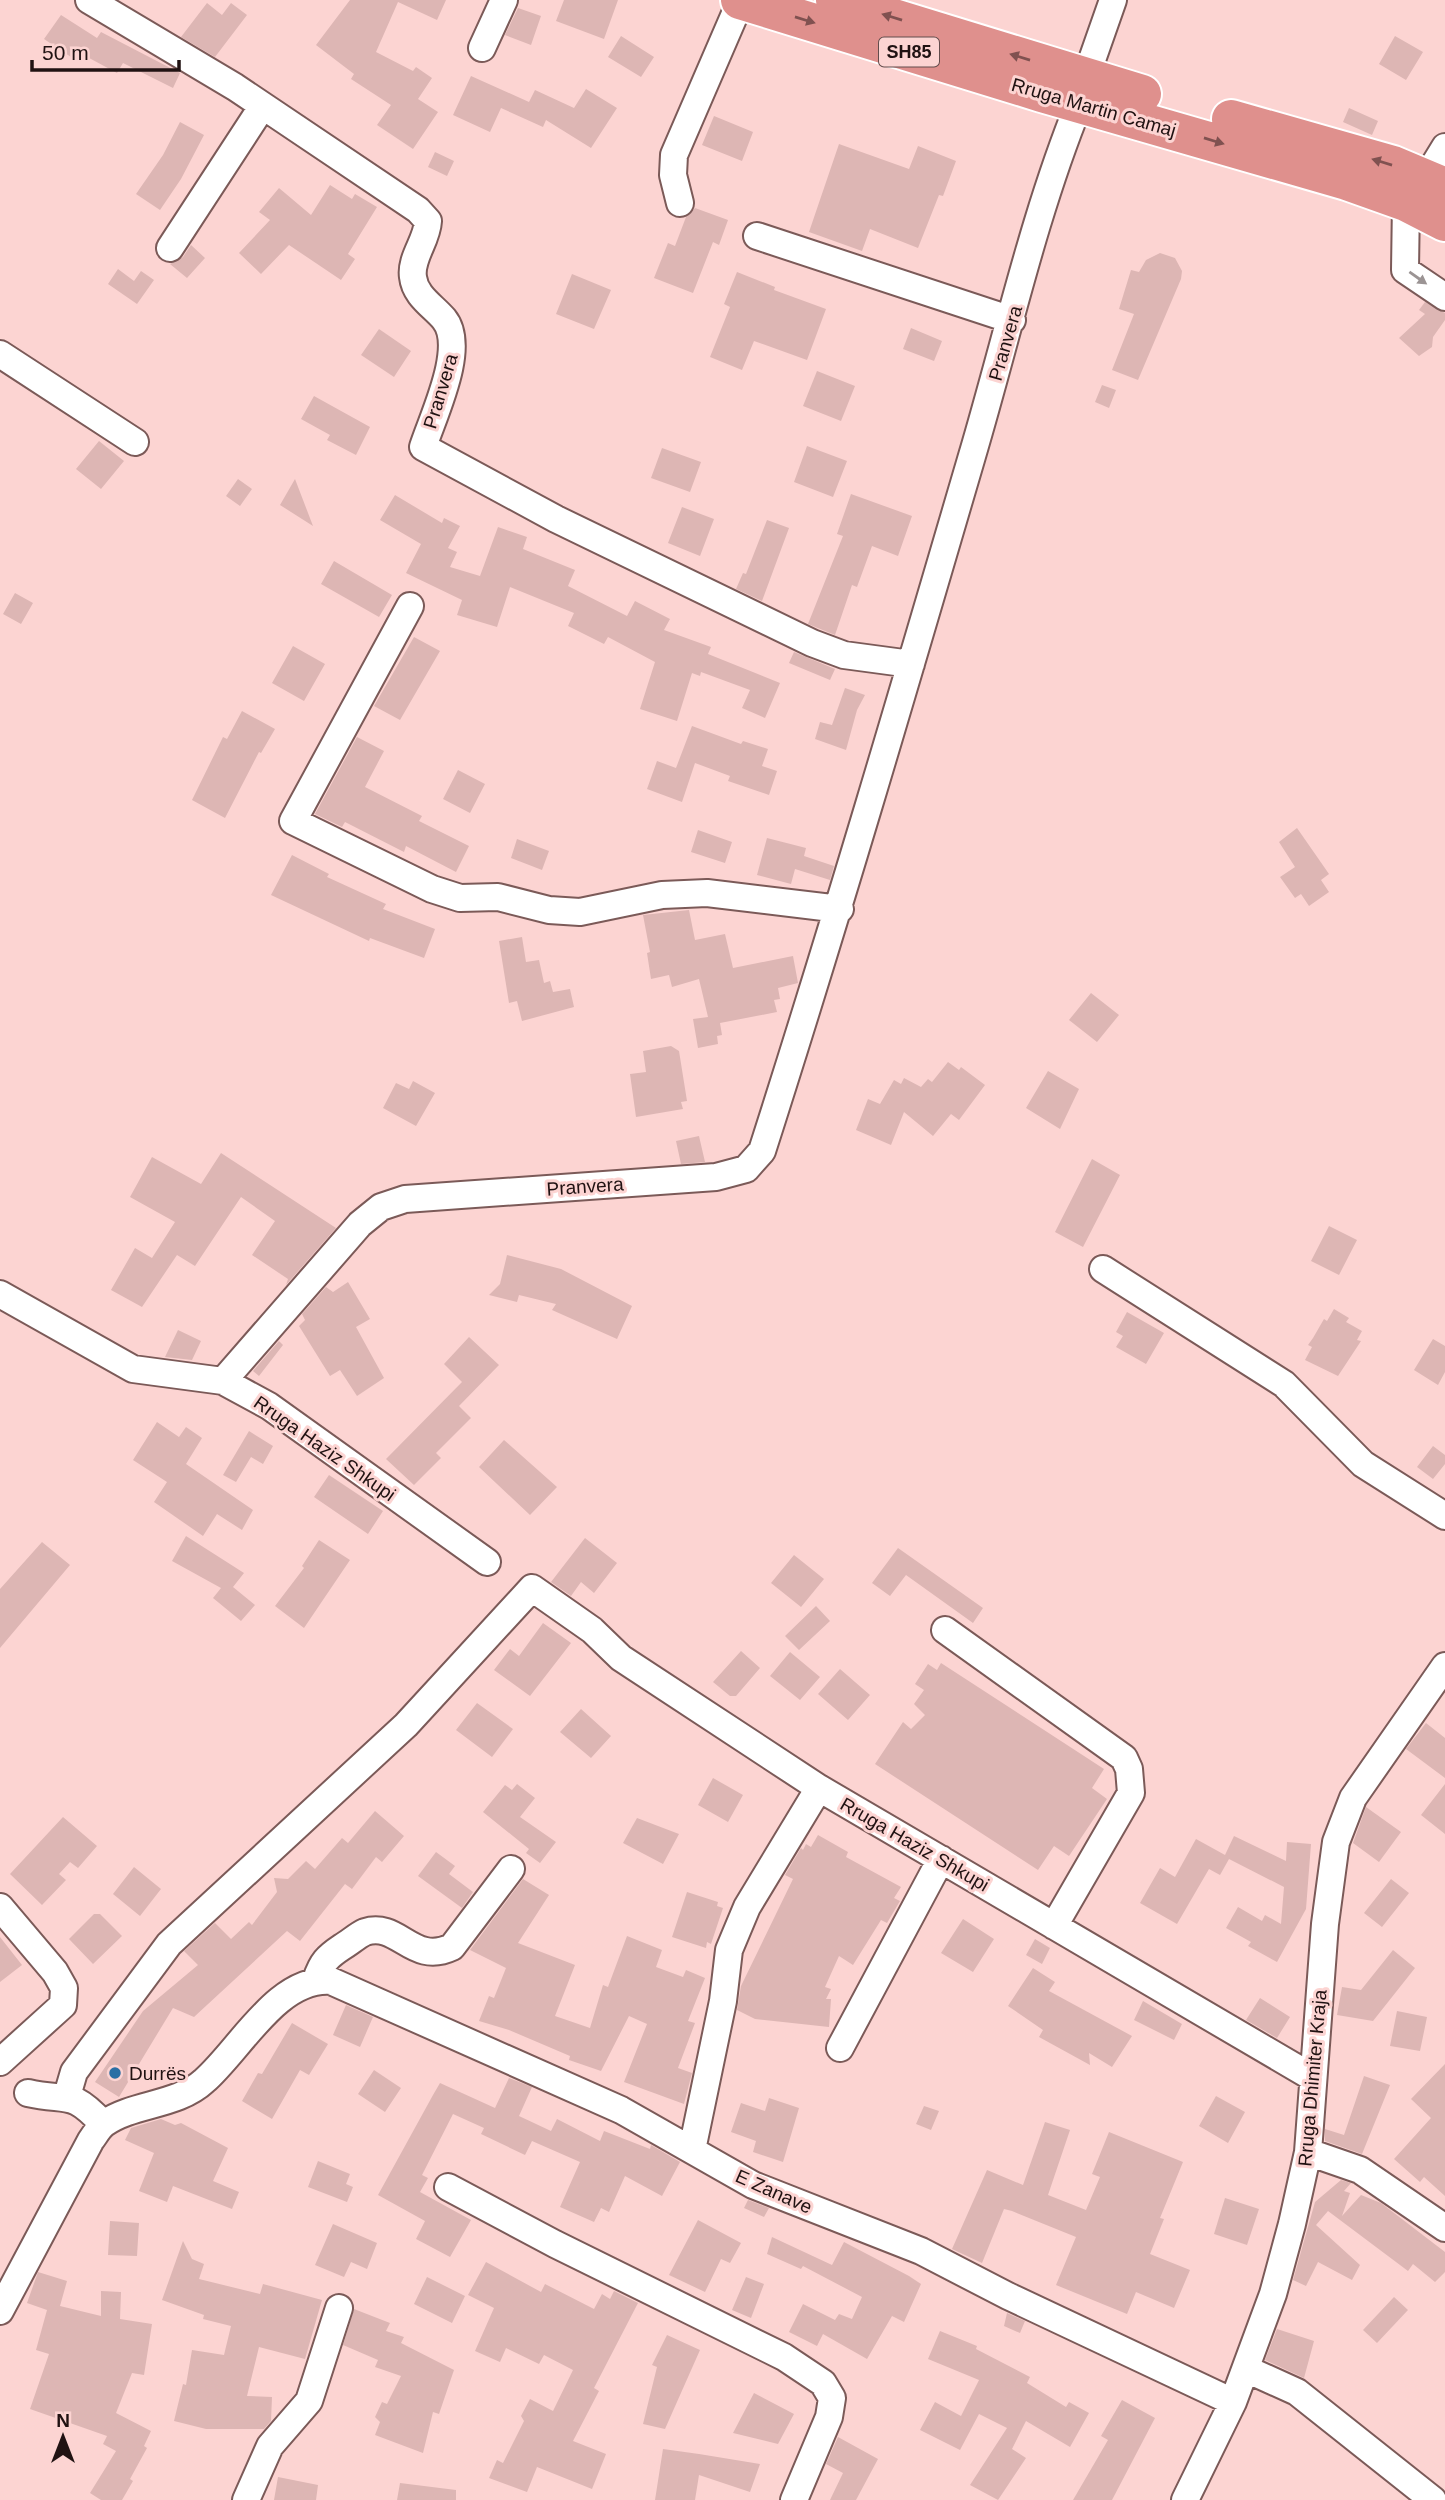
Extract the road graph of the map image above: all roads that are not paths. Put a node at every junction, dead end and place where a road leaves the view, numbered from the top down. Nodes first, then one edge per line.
1 (89, 0) edge
2 (504, 0) edge
3 (740, 0) edge
4 (835, 0) edge
5 (1113, 0) edge
6 (482, 48) dead end
7 (1082, 90) junction
8 (262, 107) junction
9 (1430, 179) edge
10 (680, 203) dead end
11 (1445, 222) edge
12 (757, 236) dead end
13 (170, 247) dead end
14 (1445, 297) edge
15 (1012, 320) junction
16 (0, 354) edge
17 (135, 442) dead end
18 (410, 606) dead end
19 (911, 664) junction
20 (840, 909) junction
21 (1103, 1269) dead end
22 (0, 1294) edge
23 (223, 1381) junction
24 (1445, 1516) edge
25 (487, 1562) dead end
26 (945, 1630) dead end
27 (1445, 1666) edge
28 (819, 1788) junction
29 (941, 1859) junction
30 (511, 1869) dead end
31 (0, 1907) edge
32 (1054, 1926) junction
33 (316, 1980) junction
34 (841, 2048) dead end
35 (0, 2062) edge
36 (1312, 2077) junction
37 (28, 2093) dead end
38 (66, 2096) junction
39 (103, 2124) junction
40 (692, 2150) junction
41 (1308, 2152) junction
42 (448, 2187) dead end
43 (1445, 2228) edge
44 (339, 2308) dead end
45 (0, 2311) edge
46 (1246, 2369) junction
47 (1233, 2402) junction
48 (246, 2500) edge
49 (793, 2500) edge
50 (1185, 2500) edge
51 (1433, 2500) edge

1 - 8 street, Pranvera
2 - 6 street
3 -> 7 highway, Rruga Martin Camaj / SH85
3 - 10 street
7 -> 4 highway, Rruga Martin Camaj / SH85
5 - 7 street, Pranvera
7 - 9 highway, Rruga Martin Camaj / SH85
7 - 15 street, Pranvera
8 - 13 street
8 - 19 street, Pranvera
9 - 11 highway, Rruga Martin Camaj / SH85
9 -> 14 street
12 - 15 street
15 - 19 street, Pranvera
16 - 17 street
18 - 20 street
19 - 20 street, Pranvera
20 - 23 street, Pranvera
21 - 24 street
22 - 23 street, Rruga Haziz Shkupi
23 - 25 street, Rruga Haziz Shkupi
26 - 32 street
27 - 36 street, Rruga Dhimiter Kraja
28 - 29 street, Rruga Haziz Shkupi
28 - 38 street, Rruga Haziz Shkupi
28 - 40 street
29 - 32 street, Rruga Haziz Shkupi
29 - 34 street
30 - 33 street
31 - 35 street
32 - 36 street, Rruga Haziz Shkupi
33 - 39 street
33 - 40 street, E Zanave
36 - 41 street, Rruga Dhimiter Kraja
37 - 38 street
38 - 39 street
39 - 45 street
40 - 47 street, E Zanave
41 - 43 street
41 - 46 street, Rruga Dhimiter Kraja
42 - 49 street
44 - 48 street
46 - 47 street, Rruga Dhimiter Kraja
46 - 51 street
47 - 50 street, Rruga Dhimiter Kraja

